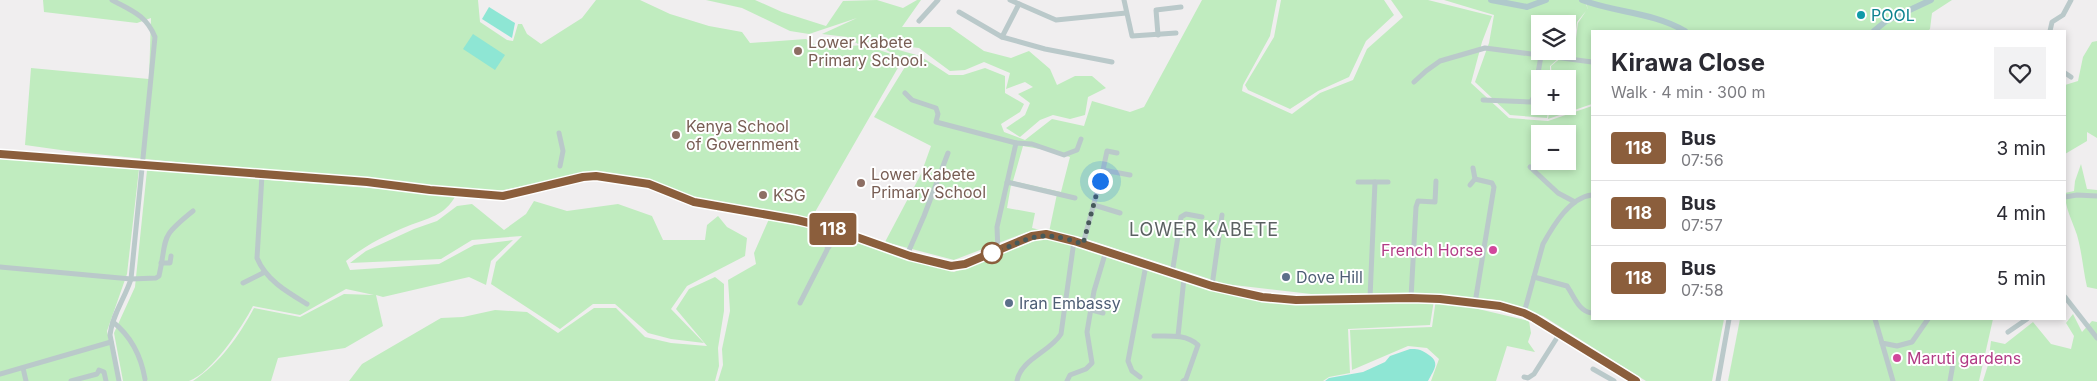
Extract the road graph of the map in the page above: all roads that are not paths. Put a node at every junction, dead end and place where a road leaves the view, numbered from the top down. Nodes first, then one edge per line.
1 (938, 0) edge
2 (1010, 0) edge
3 (1124, 0) edge
4 (1491, 0) edge
5 (1546, 0) edge
6 (1582, 0) edge
7 (1931, 0) edge
8 (2071, 0) edge
9 (113, 1) edge
10 (1019, 4) junction
11 (1181, 7) dead end
12 (959, 12) dead end
13 (1126, 13) junction
14 (919, 21) dead end
15 (1683, 30) edge
16 (1875, 30) edge
17 (2050, 30) edge
18 (1176, 33) dead end
19 (1158, 35) junction
20 (1002, 37) junction
21 (1531, 55) edge
22 (1540, 60) edge
23 (1575, 60) edge
24 (1112, 62) dead end
25 (1591, 62) edge
26 (2066, 74) edge
27 (2071, 76) dead end
28 (1414, 82) dead end
29 (905, 93) dead end
30 (1483, 100) dead end
31 (559, 133) dead end
32 (1081, 139) dead end
33 (1016, 143) junction
34 (948, 153) dead end
35 (0, 154) edge
36 (1117, 154) dead end
37 (143, 166) junction
38 (560, 166) dead end
39 (1473, 168) dead end
40 (1530, 168) dead end
41 (1103, 170) junction
42 (1130, 174) dead end
43 (262, 175) junction
44 (1475, 179) junction
45 (1436, 181) dead end
46 (1007, 182) junction
47 (1358, 182) dead end
48 (1375, 182) junction
49 (1388, 182) dead end
50 (1470, 185) dead end
51 (1591, 195) edge
52 (2097, 196) edge
53 (1075, 198) dead end
54 (2066, 198) edge
55 (1575, 202) junction
56 (1094, 205) junction
57 (193, 211) dead end
58 (1120, 213) dead end
59 (1222, 216) dead end
60 (1202, 217) dead end
61 (834, 229) junction
62 (816, 240) dead end
63 (1074, 241) junction
64 (1083, 244) junction
65 (829, 247) junction
66 (998, 251) junction
67 (1106, 251) junction
68 (907, 255) junction
69 (171, 256) dead end
70 (161, 263) junction
71 (1146, 264) junction
72 (0, 267) edge
73 (265, 272) junction
74 (1172, 274) junction
75 (1534, 277) junction
76 (1184, 278) junction
77 (131, 279) junction
78 (243, 282) dead end
79 (1212, 286) junction
80 (1370, 298) junction
81 (1411, 298) junction
82 (2066, 298) edge
83 (800, 303) dead end
84 (1475, 303) junction
85 (307, 304) dead end
86 (1092, 310) junction
87 (1103, 313) dead end
88 (1524, 313) junction
89 (1591, 313) edge
90 (1729, 320) edge
91 (1875, 320) edge
92 (1927, 320) edge
93 (2026, 320) edge
94 (113, 322) junction
95 (1560, 332) junction
96 (2008, 332) dead end
97 (1154, 336) dead end
98 (1178, 336) junction
99 (2097, 338) edge
100 (111, 342) junction
101 (1882, 343) junction
102 (1954, 358) dead end
103 (23, 368) junction
104 (1593, 369) dead end
105 (0, 374) edge
106 (1140, 377) dead end
107 (1524, 377) dead end
108 (145, 379) dead end
109 (26, 381) edge
110 (71, 381) edge
111 (106, 381) edge
112 (119, 381) edge
113 (1017, 381) edge
114 (1067, 381) edge
115 (1183, 381) edge
116 (1614, 381) edge
117 (1636, 381) edge
118 (1718, 381) edge
119 (1893, 381) edge
120 (1950, 381) edge

1 - 14 street
2 - 10 street
3 - 13 street
4 - 5 main road
6 - 15 main road
7 - 16 main road
8 - 17 street
9 - 37 street
10 - 13 street
10 - 20 street
11 - 19 street
12 - 20 street
13 - 19 street
18 - 19 street
20 - 24 street
21 - 28 street
22 - 30 street
23 - 25 street
26 - 27 street
29 - 33 street
31 - 38 street
32 - 33 street
33 - 46 street
34 - 68 street
35 - 37 main road
36 - 41 street
37 - 43 main road
37 - 77 street
39 - 44 street
40 - 55 street
41 - 42 street
41 - 56 street
43 - 61 main road
43 - 73 street
44 - 50 street
44 - 84 street
45 - 81 street
46 - 53 street
46 - 66 street
47 - 48 street
48 - 49 street
48 - 80 street
51 - 55 street
52 - 54 street
55 - 75 street
56 - 58 street
56 - 64 street
57 - 70 street
59 - 79 street
60 - 74 street
61 - 65 street
61 - 68 main road
62 - 65 street
63 - 64 main road
63 - 66 main road
63 - 113 street
64 - 67 main road
65 - 83 street
66 - 68 main road
67 - 71 main road
67 - 86 street
69 - 70 street
70 - 77 street
71 - 74 main road
71 - 106 street
72 - 77 street
73 - 78 street
73 - 85 street
74 - 76 main road
75 - 88 street
75 - 89 street
76 - 79 main road
76 - 98 street
77 - 94 street
79 - 80 main road
80 - 81 main road
81 - 84 main road
82 - 99 street
84 - 88 main road
86 - 87 street
86 - 114 street
88 - 95 main road
90 - 118 street
91 - 101 street
92 - 101 street
93 - 96 street
94 - 100 street
94 - 108 street
95 - 107 street
95 - 117 main road
97 - 98 street
98 - 115 street
100 - 103 street
100 - 112 street
101 - 119 street
102 - 120 street
103 - 105 street
103 - 109 street
104 - 116 street
110 - 111 street

